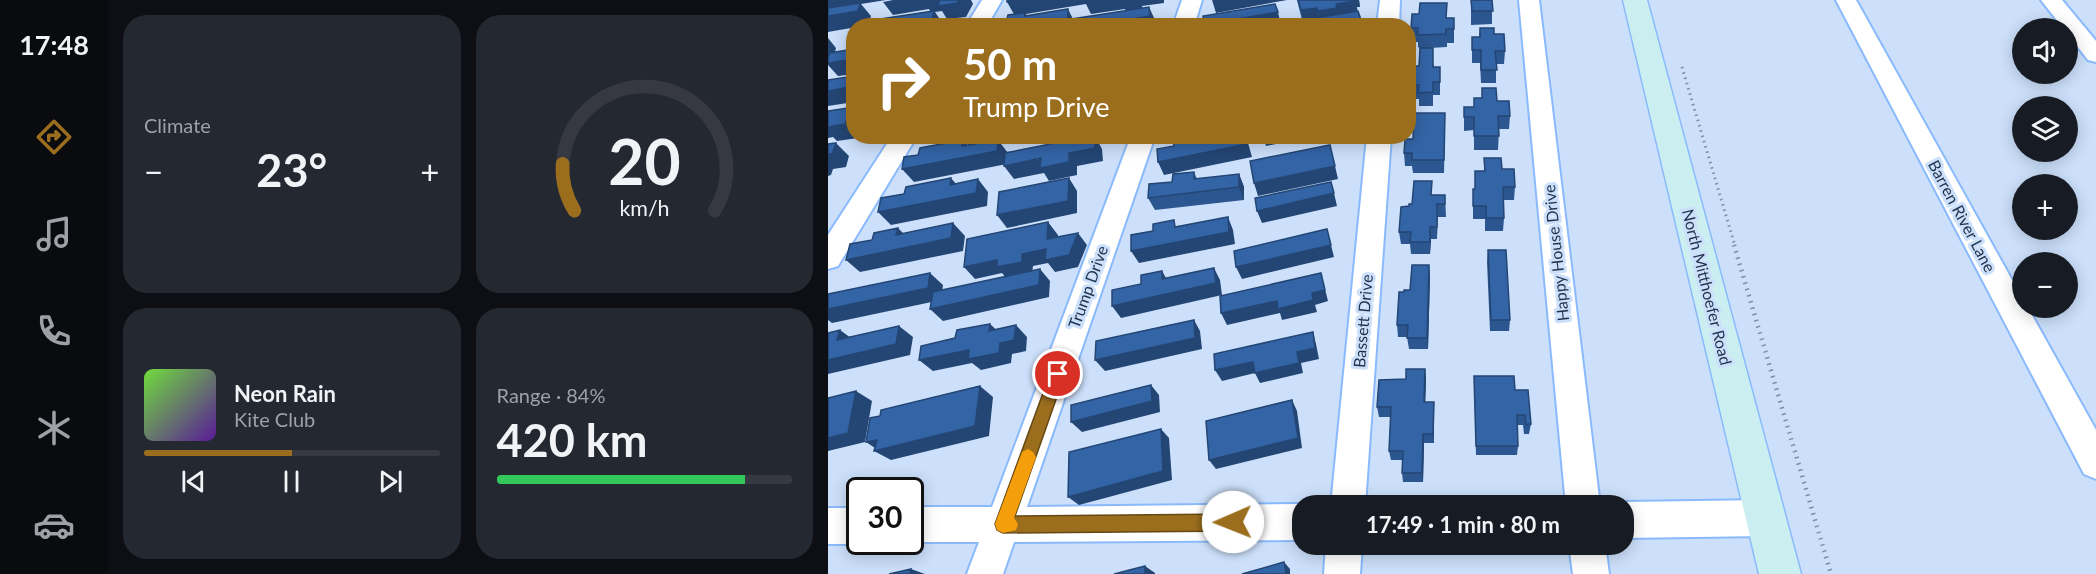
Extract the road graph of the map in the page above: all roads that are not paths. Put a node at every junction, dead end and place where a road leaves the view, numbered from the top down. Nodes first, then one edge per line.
1 (992, 0) edge
2 (1192, 0) edge
3 (1390, 0) edge
4 (1529, 0) edge
5 (1635, 0) edge
6 (1846, 0) edge
7 (2051, 0) edge
8 (981, 18) edge
9 (1185, 18) edge
10 (1389, 18) edge
11 (2096, 56) edge
12 (900, 144) edge
13 (1140, 144) edge
14 (1378, 144) edge
15 (828, 258) edge
16 (2096, 463) edge
17 (1349, 495) edge
18 (1582, 495) edge
19 (1766, 518) junction
20 (1634, 519) edge
21 (1292, 522) edge
22 (1003, 524) junction
23 (924, 525) edge
24 (828, 526) edge
25 (846, 526) edge
26 (1343, 555) edge
27 (1588, 555) edge
28 (986, 574) edge
29 (1342, 574) edge
30 (1591, 574) edge
31 (1780, 574) edge

1 - 8 street
2 - 9 street
3 - 10 street
4 - 18 street, Happy House Drive
5 - 19 main road, North Mitthoefer Road
6 - 16 street, Barren River Lane
7 - 11 street
12 - 15 street
13 - 22 street, Trump Drive
14 - 17 street, Bassett Drive
19 - 20 street
19 - 31 main road, North Mitthoefer Road
21 - 22 street
22 - 23 street
22 - 28 street, Trump Drive
24 - 25 street
26 - 29 street
27 - 30 street

